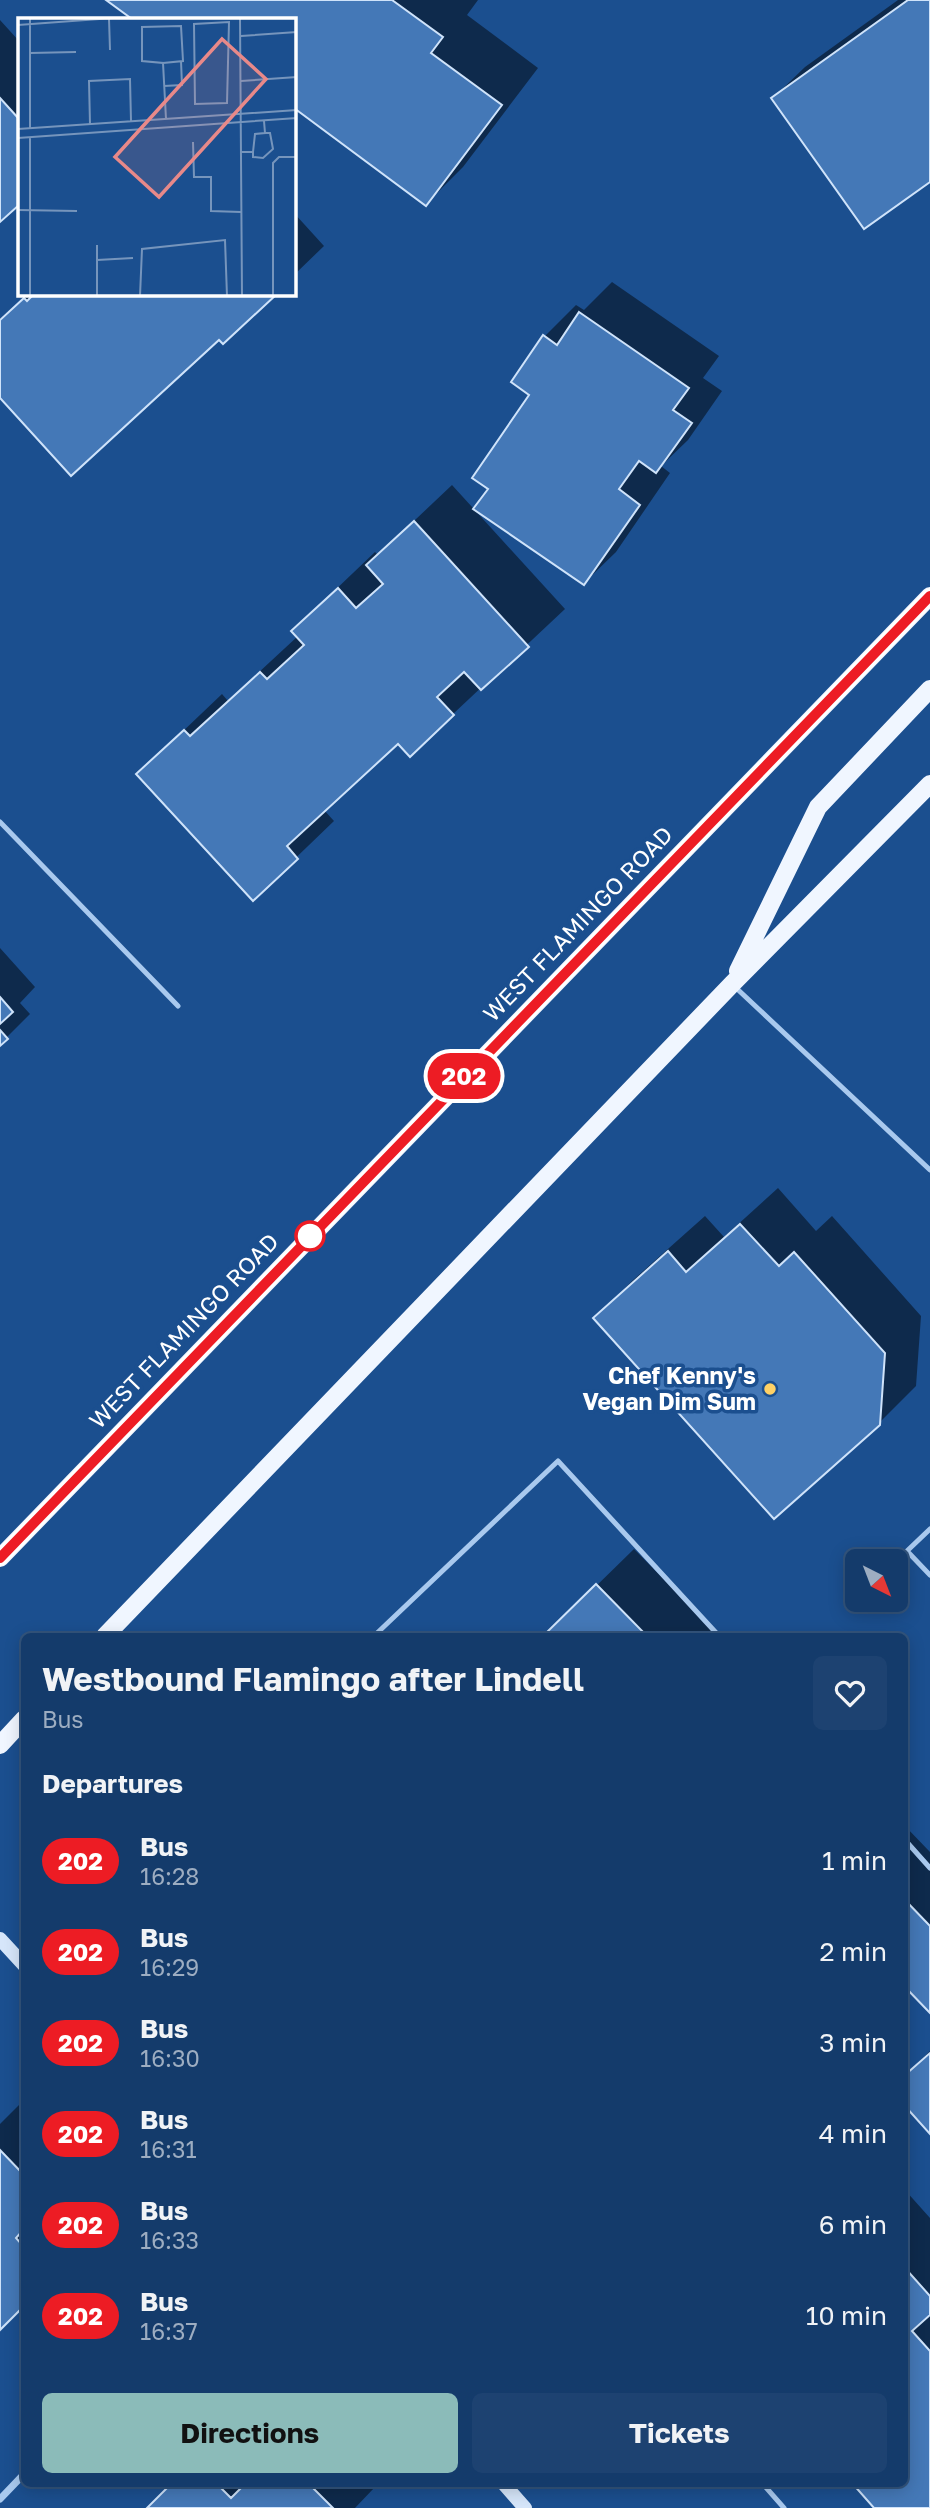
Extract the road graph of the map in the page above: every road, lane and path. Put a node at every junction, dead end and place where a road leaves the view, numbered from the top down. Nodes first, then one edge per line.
1 (930, 596) edge
2 (930, 690) edge
3 (930, 784) edge
4 (0, 822) edge
5 (732, 984) junction
6 (178, 1006) dead end
7 (930, 1170) edge
8 (930, 1529) edge
9 (0, 1558) edge
10 (930, 1575) edge
11 (107, 1633) edge
12 (377, 1633) edge
13 (716, 1633) edge
14 (21, 1722) edge
15 (0, 1745) edge
16 (908, 1843) edge
17 (930, 1868) edge
18 (0, 1939) edge
19 (21, 1962) edge
20 (21, 2477) edge
21 (507, 2487) edge
22 (766, 2487) edge
23 (0, 2499) edge
24 (525, 2508) edge
25 (784, 2508) edge

1 - 9 main road, WEST FLAMINGO ROAD
2 - 5 main road
3 - 5 main road
4 - 6 lane
5 - 7 lane
5 - 11 main road
8 - 10 lane
12 - 13 lane
14 - 15 main road
16 - 17 lane
18 - 19 street
20 - 23 street
21 - 24 street
22 - 25 lane

